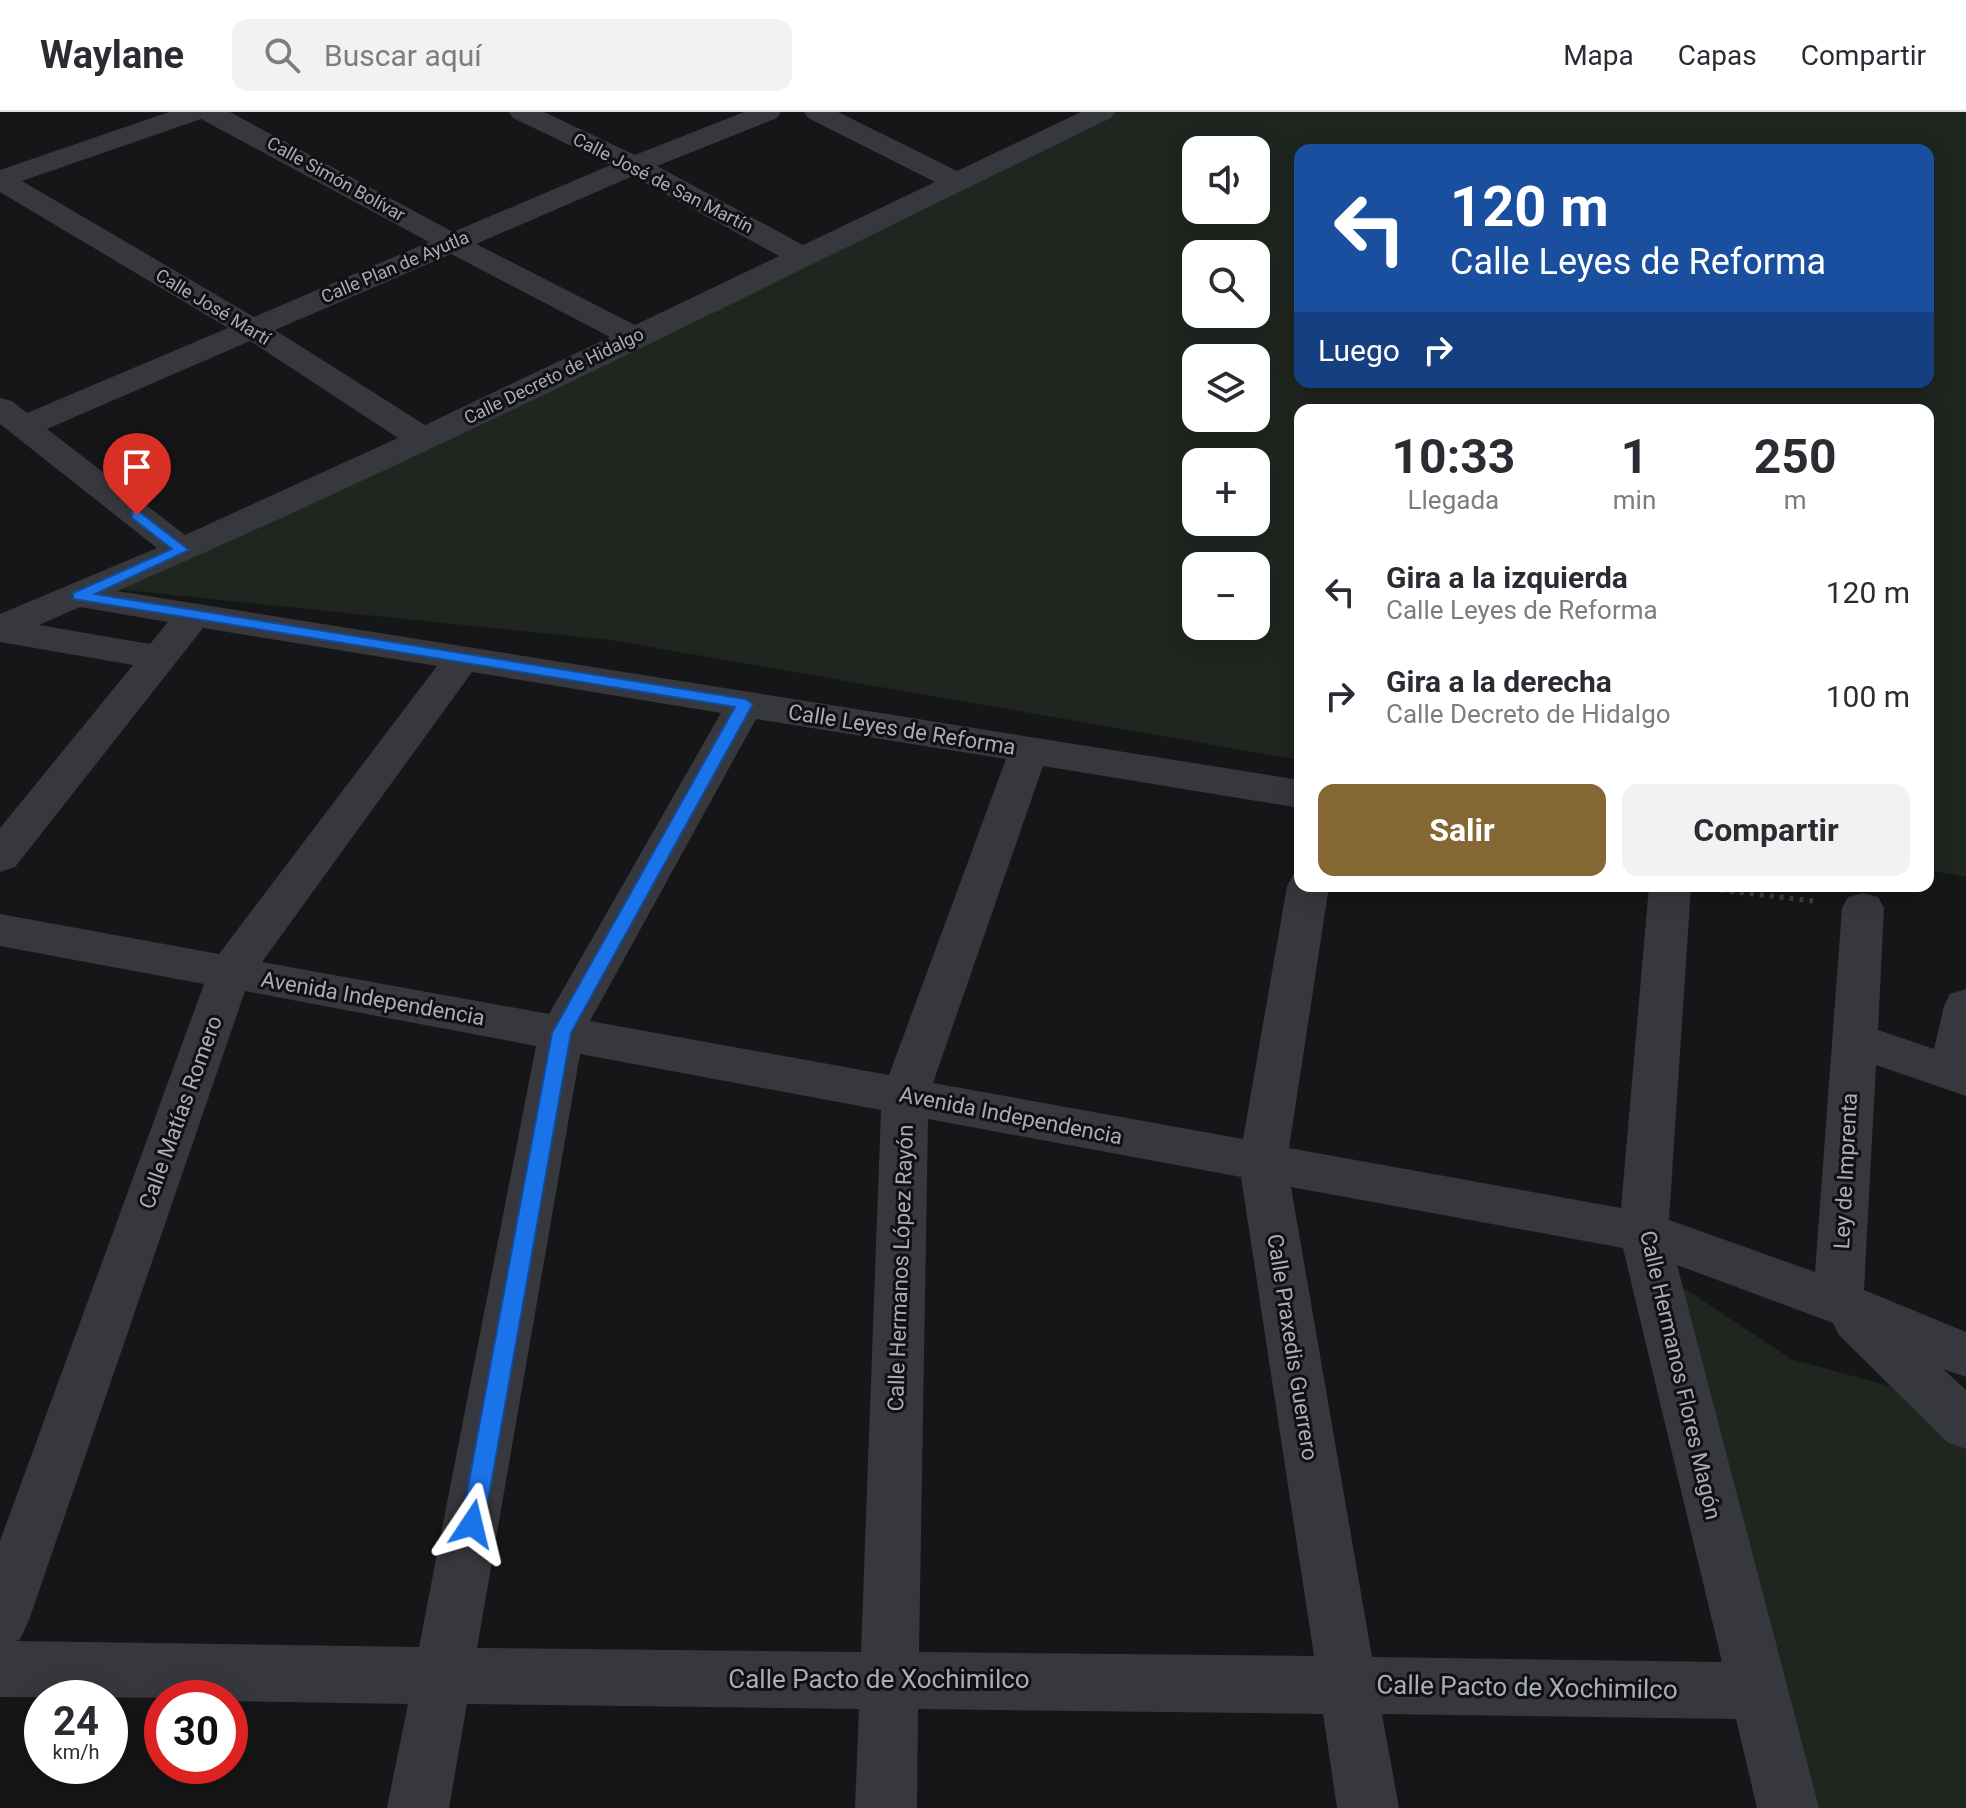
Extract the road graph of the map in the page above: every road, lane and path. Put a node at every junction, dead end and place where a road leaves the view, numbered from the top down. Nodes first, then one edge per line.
1 (195, 112) edge
2 (208, 112) edge
3 (522, 112) edge
4 (768, 112) edge
5 (817, 112) edge
6 (1102, 112) edge
7 (634, 165) junction
8 (0, 180) edge
9 (960, 183) junction
10 (452, 243) junction
11 (803, 257) junction
12 (251, 328) junction
13 (634, 337) junction
14 (13, 417) edge
15 (423, 439) junction
16 (182, 550) junction
17 (78, 596) junction
18 (194, 614) junction
19 (0, 629) edge
20 (159, 658) junction
21 (463, 658) junction
22 (745, 704) junction
23 (1029, 750) junction
24 (1294, 793) edge
25 (0, 857) edge
26 (1307, 892) edge
27 (1688, 892) edge
28 (1730, 892) edge
29 (1863, 908) joint
30 (0, 930) edge
31 (230, 972) junction
32 (1966, 1006) edge
33 (561, 1033) junction
34 (1853, 1039) junction
35 (1959, 1076) edge
36 (905, 1095) junction
37 (1263, 1163) junction
38 (1644, 1232) junction
39 (1838, 1302) junction
40 (1966, 1355) edge
41 (1966, 1425) edge
42 (0, 1620) edge
43 (0, 1669) edge
44 (444, 1678) junction
45 (888, 1679) junction
46 (1348, 1684) junction
47 (1757, 1691) junction
48 (418, 1808) edge
49 (886, 1808) edge
50 (1368, 1808) edge
51 (1788, 1808) edge

1 - 8 street
2 - 10 street, Calle Simón Bolívar
3 - 7 street, Calle José de San Martín
4 - 7 street, Calle Plan de Ayutla
5 - 9 street
6 - 9 street, Calle Decreto de Hidalgo
7 - 10 street, Calle Plan de Ayutla
7 - 11 street, Calle José de San Martín
8 - 12 street, Calle José Martí
9 - 11 street, Calle Decreto de Hidalgo
10 - 12 street, Calle Plan de Ayutla
10 - 13 street, Calle Simón Bolívar
11 - 13 street, Calle Decreto de Hidalgo
12 - 14 street, Calle Plan de Ayutla
12 - 15 street, Calle José Martí
13 - 15 street, Calle Decreto de Hidalgo
14 - 16 street
15 - 16 street, Calle Decreto de Hidalgo
16 - 17 street, Calle Decreto de Hidalgo
17 - 18 street, Calle Leyes de Reforma
17 - 19 street, Calle Decreto de Hidalgo
18 - 20 street
18 - 21 street, Calle Leyes de Reforma
19 - 20 street
20 - 25 street
21 - 22 street, Calle Leyes de Reforma
21 - 31 street, Calle Matías Romero
22 - 23 street, Calle Leyes de Reforma
22 - 33 street
23 - 24 street, Calle Leyes de Reforma
23 - 36 street, Calle Hermanos López Rayón
26 - 37 street, Calle Praxedis Guerrero
27 - 38 street, Calle Hermanos Flores Magón
28 - 29 path
29 - 34 street, Ley de Imprenta
30 - 31 street, Avenida Independencia
31 - 33 street, Avenida Independencia
31 - 42 street, Calle Matías Romero
32 - 35 street
33 - 36 street, Avenida Independencia
33 - 44 street
34 - 35 street
34 - 39 street, Ley de Imprenta
36 - 37 street, Avenida Independencia
36 - 45 street, Calle Hermanos López Rayón
37 - 38 street, Avenida Independencia
37 - 46 street, Calle Praxedis Guerrero
38 - 39 street, Avenida Independencia
38 - 47 street, Calle Hermanos Flores Magón
39 - 40 street
39 - 41 street, Avenida Independencia
43 - 44 street, Calle Pacto de Xochimilco
44 - 45 street, Calle Pacto de Xochimilco
44 - 48 street
45 - 46 street, Calle Pacto de Xochimilco
45 - 49 street, Calle Hermanos López Rayón
46 - 47 street, Calle Pacto de Xochimilco
46 - 50 street, Calle Praxedis Guerrero
47 - 51 street, Calle Hermanos Flores Magón

